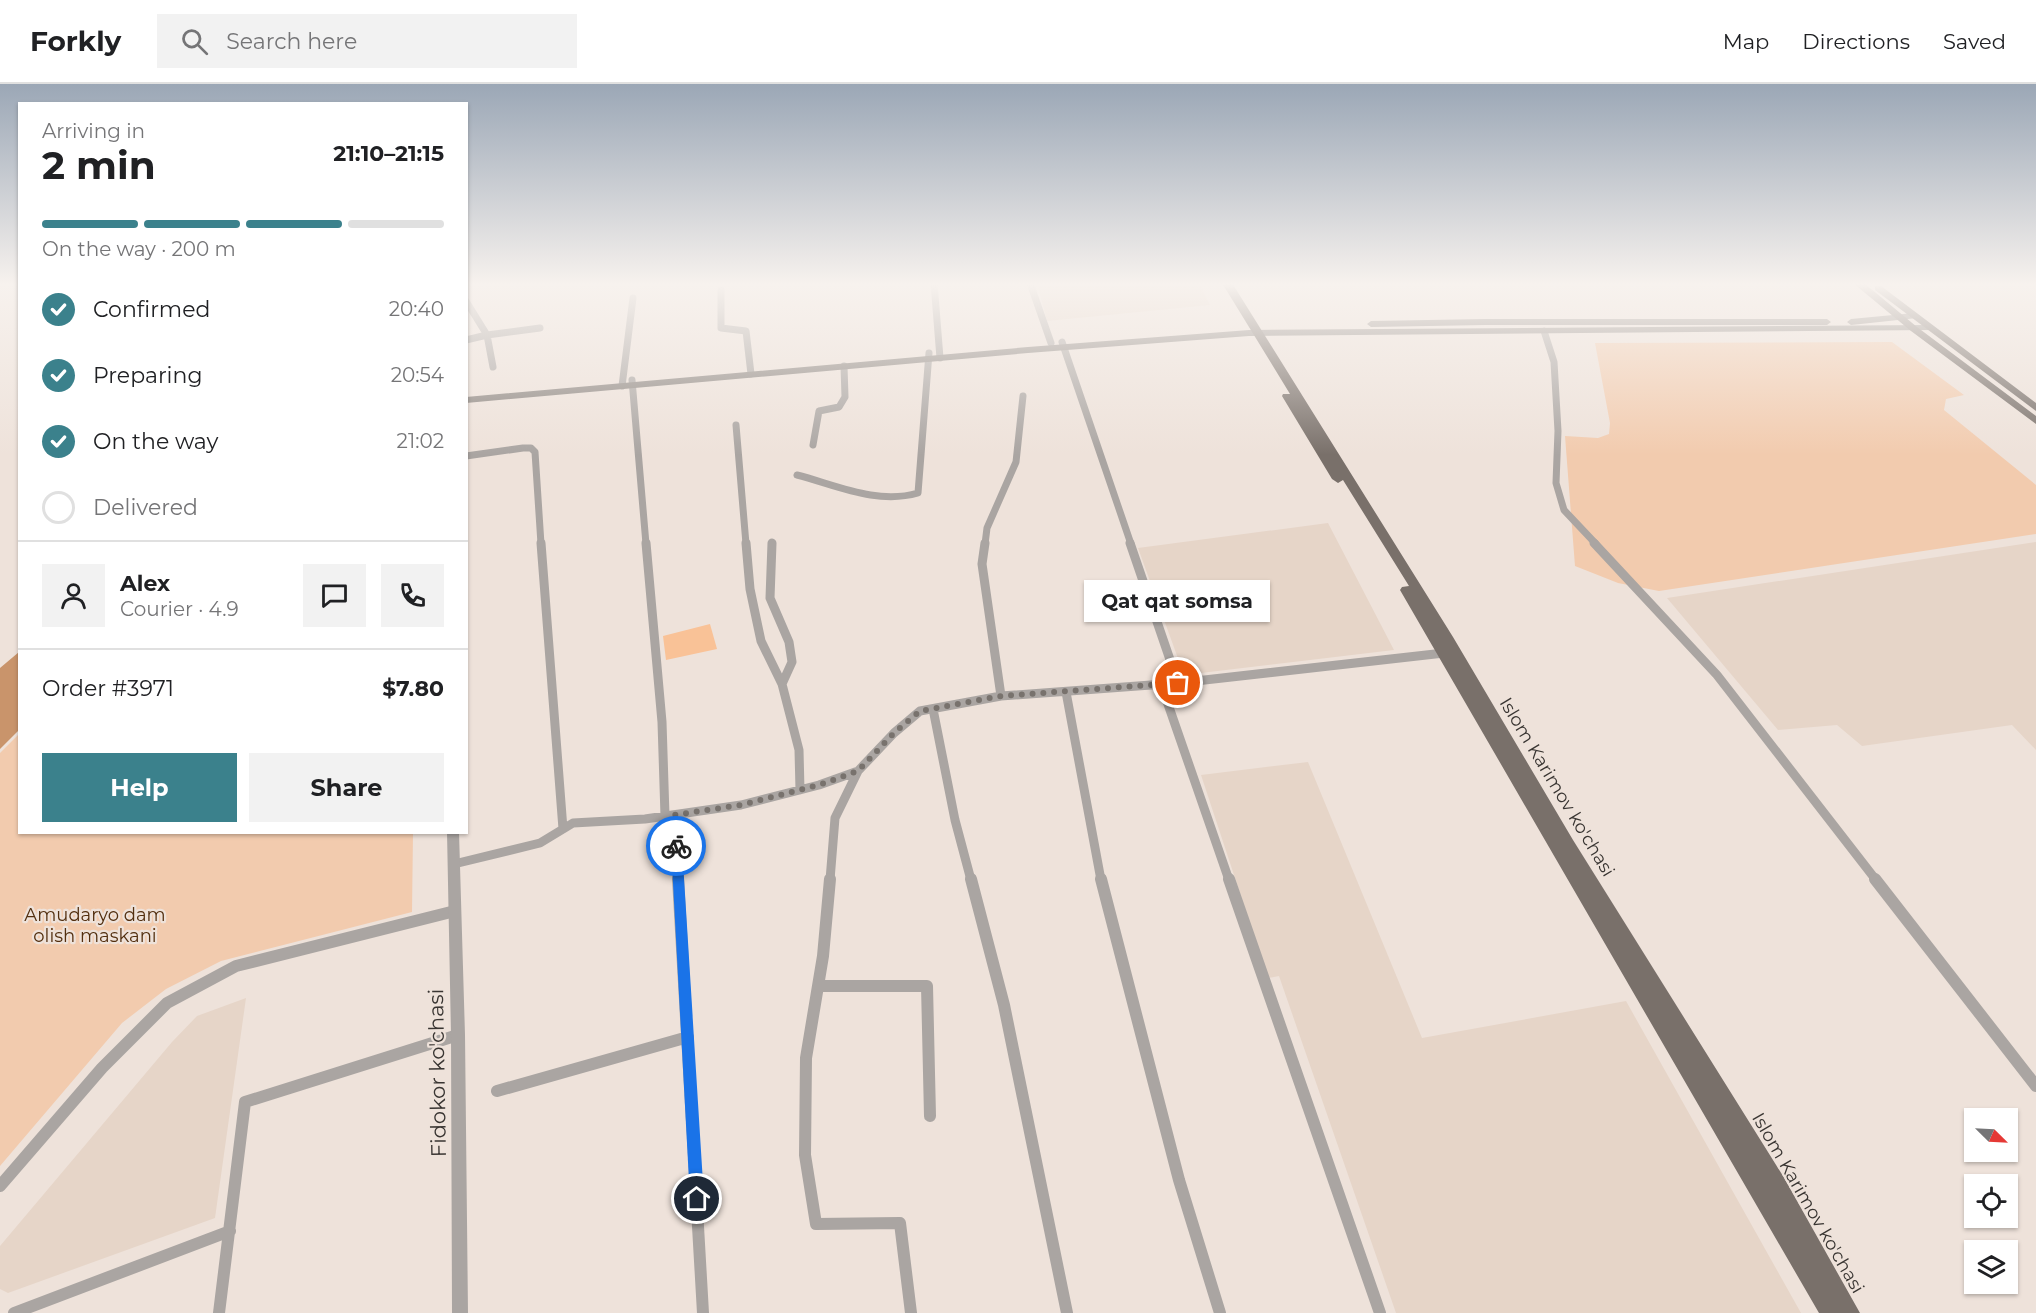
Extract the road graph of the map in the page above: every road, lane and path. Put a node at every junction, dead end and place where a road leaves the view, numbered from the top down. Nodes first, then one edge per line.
1 (488, 340) edge
2 (630, 340) edge
3 (748, 340) edge
4 (938, 340) edge
5 (1122, 340) edge
6 (1258, 340) edge
7 (1259, 340) edge
8 (1547, 340) edge
9 (1929, 340) edge
10 (1946, 340) edge
11 (1051, 343) joint
12 (1063, 345) junction
13 (939, 355) junction
14 (929, 356) junction
15 (844, 366) junction
16 (493, 367) dead end
17 (752, 371) junction
18 (627, 383) junction
19 (468, 393) edge
20 (1023, 396) dead end
21 (468, 400) edge
22 (2036, 408) edge
23 (2036, 421) edge
24 (736, 425) dead end
25 (813, 445) dead end
26 (468, 456) edge
27 (797, 475) dead end
28 (772, 542) dead end
29 (1444, 653) junction
30 (1178, 683) junction
31 (782, 684) junction
32 (1161, 684) junction
33 (1066, 692) junction
34 (1001, 696) junction
35 (933, 709) junction
36 (858, 771) junction
37 (800, 790) junction
38 (670, 815) junction
39 (563, 829) junction
40 (453, 834) edge
41 (454, 864) junction
42 (455, 911) junction
43 (818, 986) junction
44 (458, 1035) junction
45 (688, 1037) junction
46 (2036, 1086) edge
47 (497, 1091) dead end
48 (930, 1116) dead end
49 (0, 1186) edge
50 (230, 1231) junction
51 (14, 1313) edge
52 (219, 1313) edge
53 (460, 1313) edge
54 (703, 1313) edge
55 (911, 1313) edge
56 (1067, 1313) edge
57 (1220, 1313) edge
58 (1380, 1313) edge
59 (1830, 1313) edge
60 (1850, 1313) edge

1 - 16 street
2 - 18 street
3 - 17 street
4 - 13 street
5 - 12 main road
6 - 29 main road, Islom Karimov ko'chasi
7 - 60 main road, Islom Karimov ko'chasi
8 - 46 street
9 - 23 main road
10 - 22 main road
11 - 12 main road
11 - 13 main road
12 - 13 main road
12 - 30 street
13 - 14 main road
14 - 15 main road
14 - 17 main road
14 - 27 street
15 - 17 main road
15 - 25 street
17 - 18 main road
18 - 19 main road
18 - 21 main road
18 - 38 street
20 - 34 street
24 - 31 street
26 - 39 street
28 - 31 street
29 - 30 street
29 - 59 main road, Islom Karimov ko'chasi
30 - 32 street
31 - 37 street
32 - 33 street
32 - 58 street
33 - 34 street
33 - 57 street
34 - 35 street
35 - 36 street
35 - 56 street
36 - 37 street
36 - 43 street
37 - 38 street
38 - 39 street
38 - 45 street
39 - 41 street
40 - 41 street, Fidokor ko'chasi
41 - 42 street, Fidokor ko'chasi
42 - 44 street, Fidokor ko'chasi
42 - 49 street
43 - 48 street
43 - 55 street
44 - 50 street
44 - 53 street, Fidokor ko'chasi
45 - 47 street
45 - 54 street
50 - 51 street
50 - 52 street

